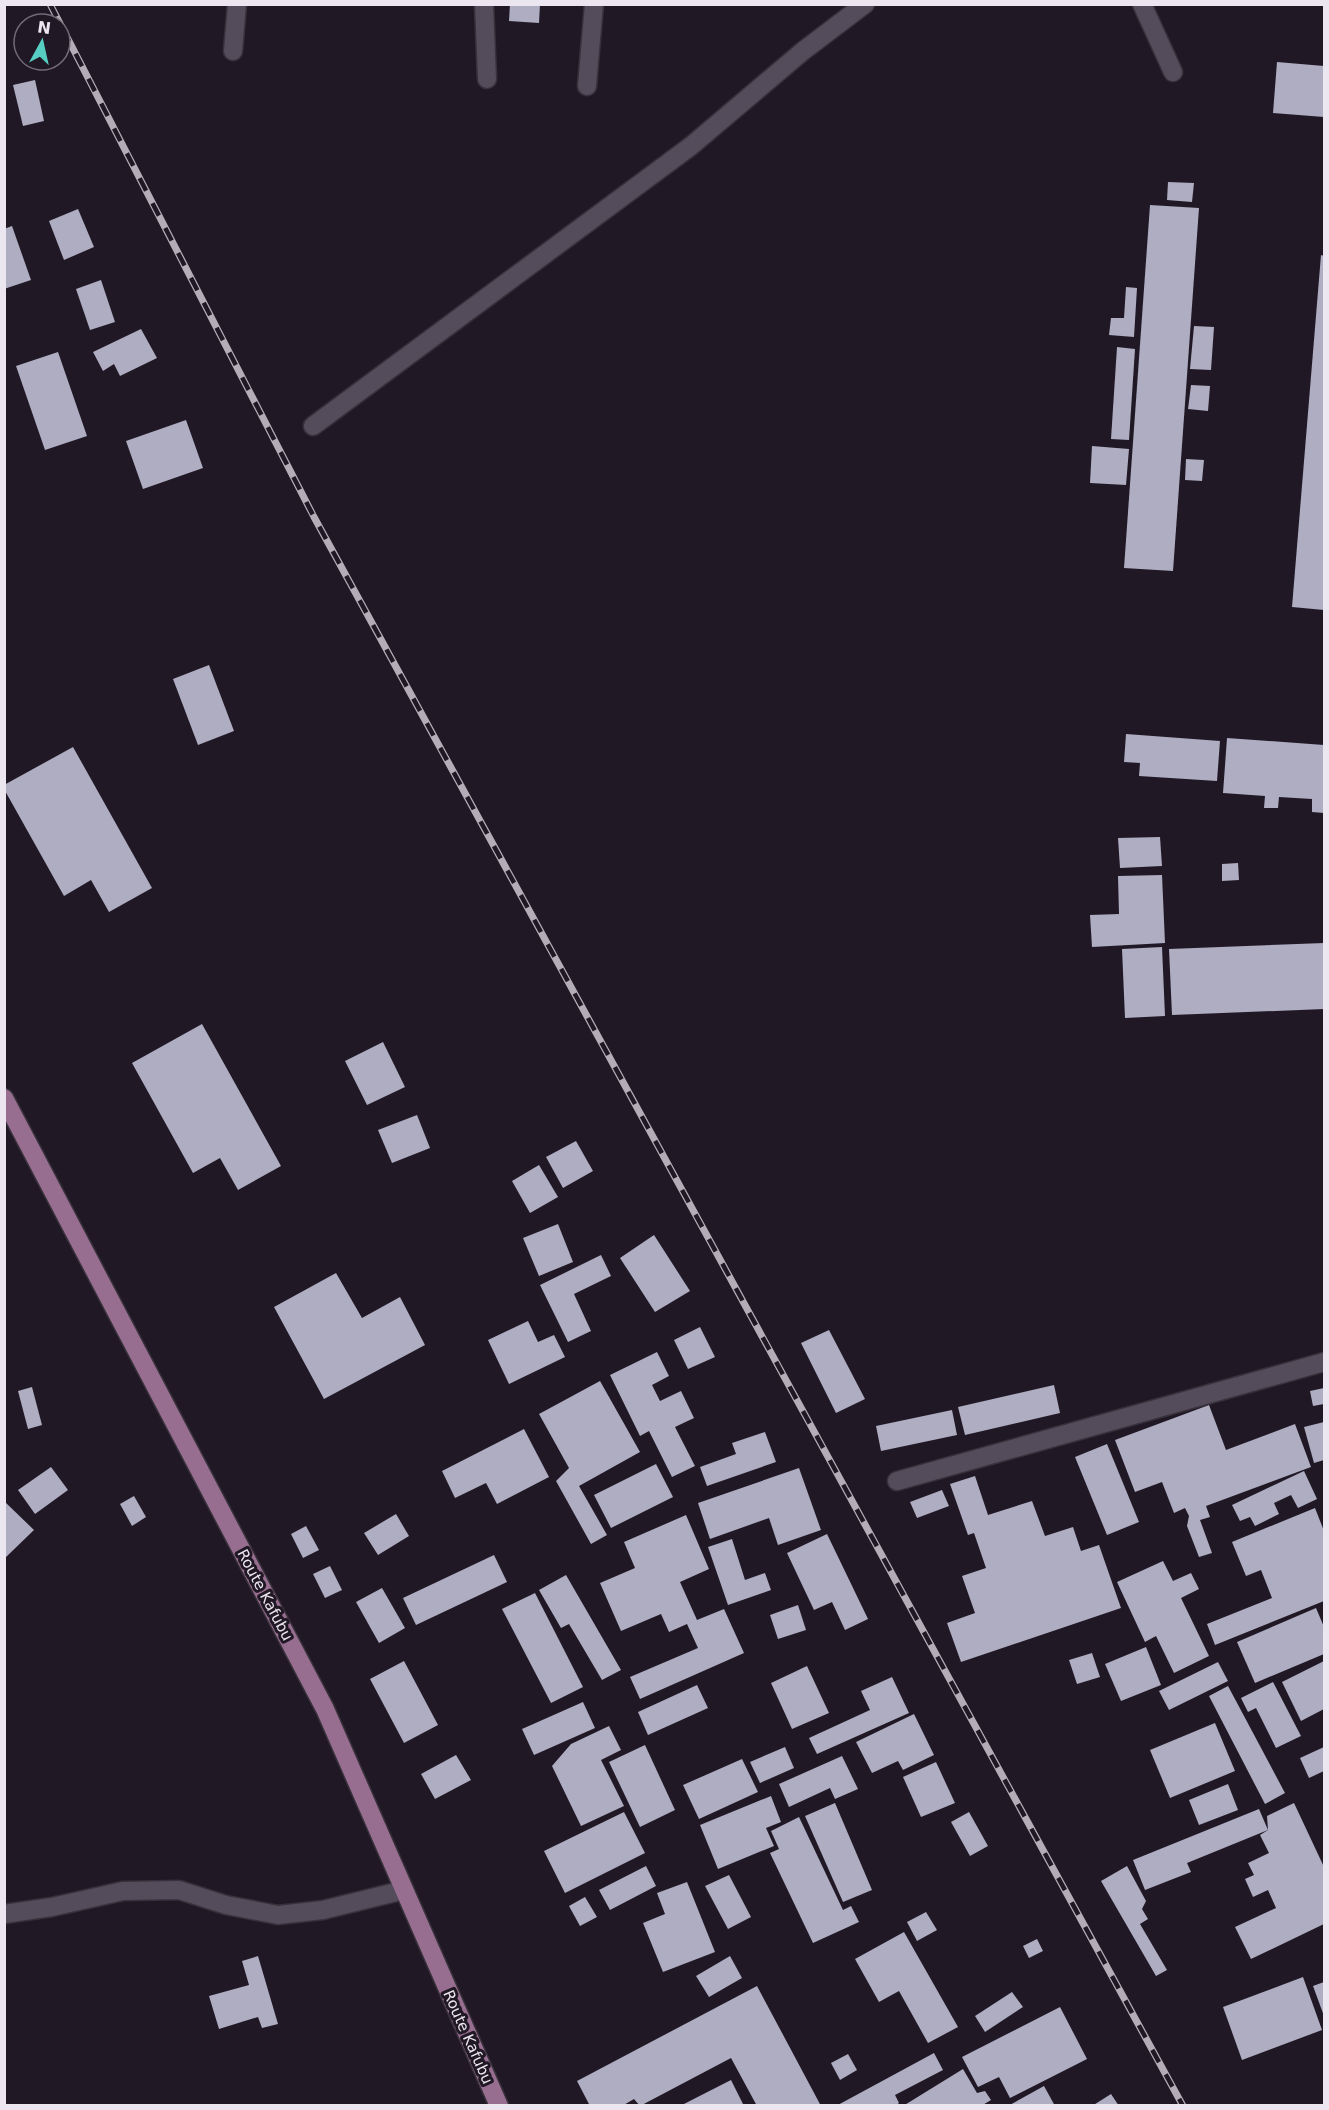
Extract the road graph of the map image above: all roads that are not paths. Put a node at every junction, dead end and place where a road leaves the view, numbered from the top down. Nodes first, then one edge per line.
1 (237, 4) edge
2 (484, 4) edge
3 (594, 4) edge
4 (865, 4) edge
5 (1142, 4) edge
6 (233, 51) dead end
7 (1173, 72) dead end
8 (487, 79) dead end
9 (587, 86) dead end
10 (313, 426) dead end
11 (4, 1098) edge
12 (1324, 1362) edge
13 (897, 1481) dead end
14 (404, 1890) junction
15 (4, 1914) edge
16 (499, 2106) edge

1 - 6 street
2 - 8 street
3 - 9 street
4 - 10 street
5 - 7 street
11 - 14 main road, Route Kafubu
12 - 13 street
14 - 15 street
14 - 16 main road, Route Kafubu

